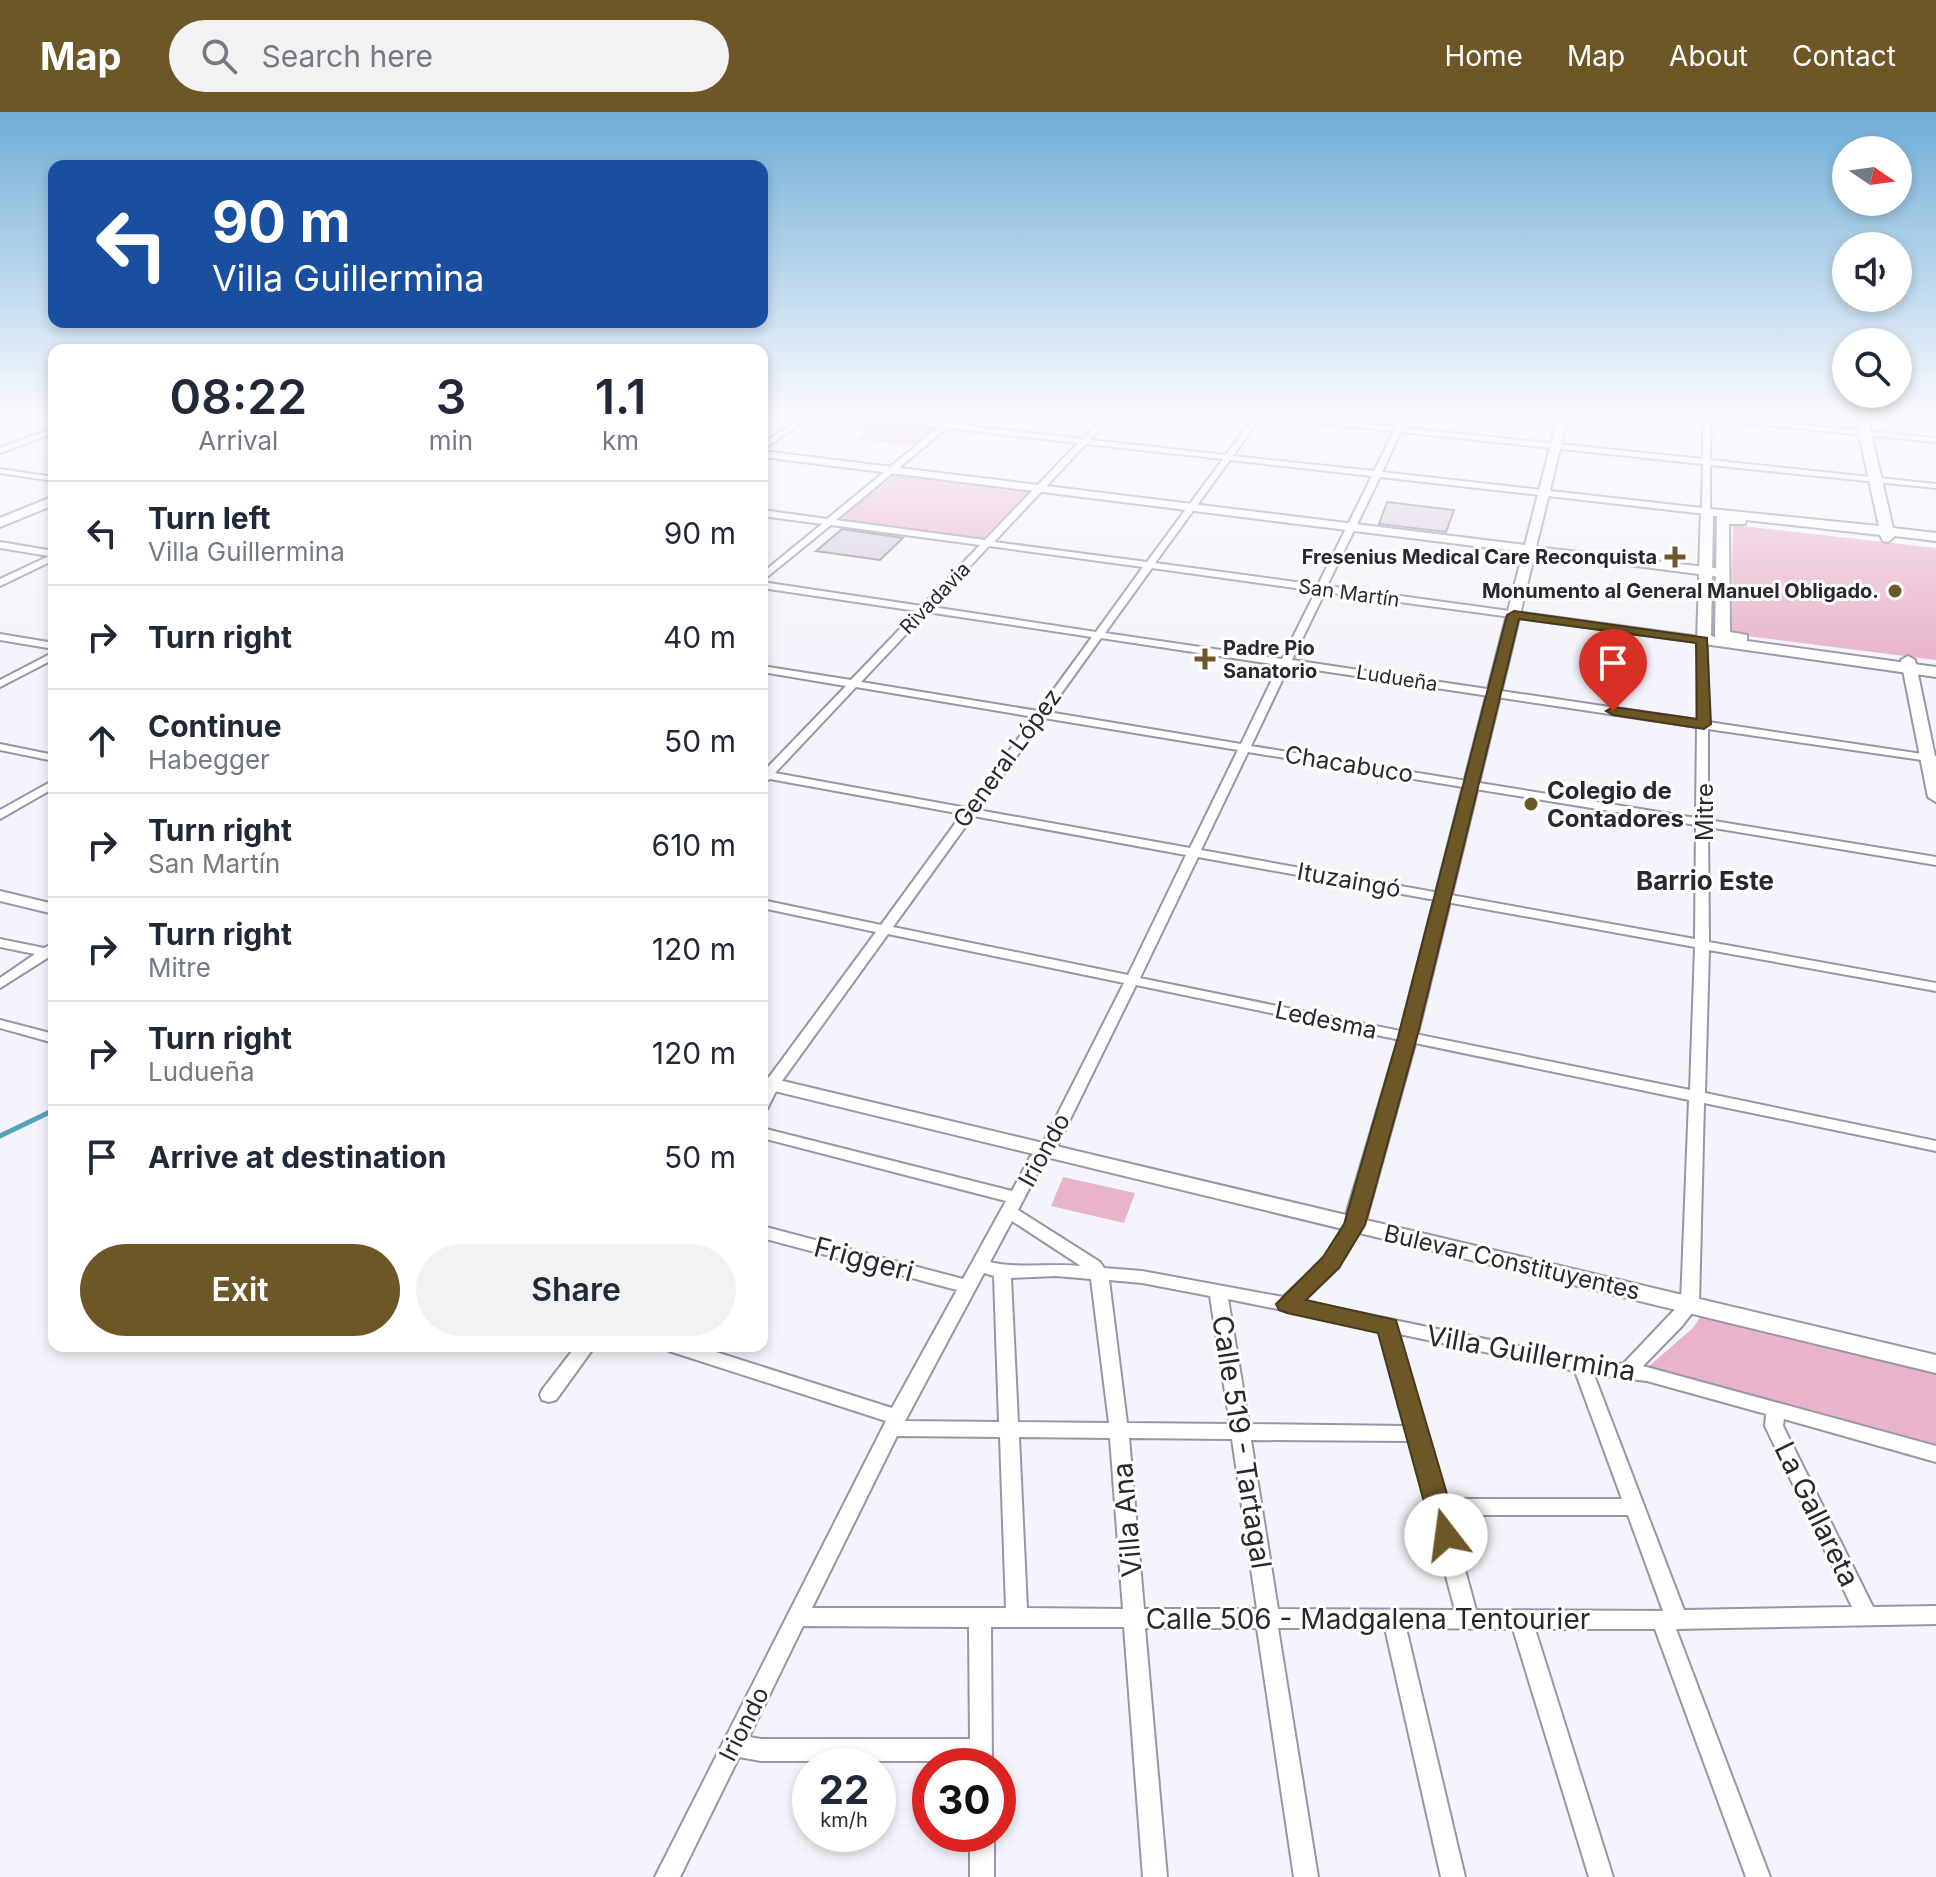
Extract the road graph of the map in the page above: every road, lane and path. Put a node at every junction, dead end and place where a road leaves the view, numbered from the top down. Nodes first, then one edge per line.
1 (859, 498) edge
2 (1030, 498) edge
3 (1123, 498) edge
4 (1198, 498) edge
5 (1365, 498) edge
6 (1542, 498) edge
7 (1592, 498) edge
8 (1706, 498) edge
9 (1880, 498) edge
10 (48, 500) edge
11 (1192, 507) junction
12 (1706, 511) junction
13 (768, 514) edge
14 (0, 520) edge
15 (830, 522) junction
16 (1352, 527) junction
17 (1887, 535) junction
18 (1936, 537) edge
19 (1936, 543) edge
20 (987, 544) junction
21 (0, 545) edge
22 (1531, 549) junction
23 (48, 554) edge
24 (48, 558) edge
25 (1149, 565) junction
26 (1704, 571) junction
27 (768, 573) edge
28 (1722, 573) junction
29 (0, 583) edge
30 (768, 586) edge
31 (1321, 589) junction
32 (924, 609) junction
33 (1514, 615) junction
34 (1097, 634) junction
35 (0, 637) edge
36 (1703, 640) junction
37 (48, 645) edge
38 (48, 658) edge
39 (1285, 662) junction
40 (1909, 664) junction
41 (1936, 664) edge
42 (768, 670) edge
43 (1936, 672) edge
44 (0, 684) edge
45 (852, 684) junction
46 (1493, 693) junction
47 (1039, 714) junction
48 (1704, 724) junction
49 (0, 747) edge
50 (1244, 747) junction
51 (48, 757) edge
52 (1932, 758) edge
53 (768, 773) edge
54 (768, 778) edge
55 (1470, 785) junction
56 (48, 787) edge
57 (1936, 797) edge
58 (969, 812) junction
59 (0, 815) edge
60 (1704, 823) junction
61 (1194, 851) junction
62 (1936, 861) edge
63 (0, 896) edge
64 (1443, 897) junction
65 (768, 905) edge
66 (48, 908) edge
67 (882, 929) junction
68 (0, 943) edge
69 (1702, 944) junction
70 (48, 950) edge
71 (48, 954) edge
72 (1132, 980) junction
73 (0, 984) edge
74 (1936, 987) edge
75 (0, 1024) edge
76 (48, 1037) edge
77 (1408, 1037) junction
78 (768, 1082) edge
79 (768, 1083) edge
80 (1697, 1096) junction
81 (768, 1135) edge
82 (1936, 1146) edge
83 (1042, 1155) junction
84 (1013, 1205) junction
85 (1354, 1225) junction
86 (768, 1234) edge
87 (978, 1266) junction
88 (1002, 1271) junction
89 (1099, 1273) junction
90 (967, 1286) junction
91 (1218, 1292) junction
92 (1287, 1304) junction
93 (1690, 1304) junction
94 (1388, 1327) junction
95 (581, 1352) edge
96 (692, 1352) edge
97 (1936, 1364) edge
98 (1582, 1366) junction
99 (1629, 1370) junction
100 (549, 1395) dead end
101 (1776, 1410) junction
102 (895, 1422) junction
103 (1241, 1430) junction
104 (1010, 1431) junction
105 (1119, 1431) junction
106 (1419, 1434) junction
107 (1936, 1454) edge
108 (1439, 1507) junction
109 (1633, 1507) junction
110 (1936, 1615) edge
111 (1867, 1616) junction
112 (799, 1617) junction
113 (980, 1617) junction
114 (1017, 1617) junction
115 (1135, 1619) junction
116 (1269, 1619) junction
117 (1393, 1619) junction
118 (1468, 1619) junction
119 (1521, 1619) junction
120 (1670, 1620) junction
121 (734, 1745) junction
122 (981, 1748) edge
123 (912, 1755) edge
124 (982, 1852) edge
125 (667, 1877) edge
126 (982, 1877) edge
127 (1155, 1877) edge
128 (1306, 1877) edge
129 (1453, 1877) edge
130 (1601, 1877) edge
131 (1758, 1877) edge

1 - 15 street
2 - 20 street, Rivadavia
3 - 11 street
4 - 11 street, General López
5 - 16 street, Iriondo
6 - 22 street
7 - 12 street
8 - 12 street, Mitre
9 - 17 main road
10 - 14 main road
11 - 16 street
11 - 25 street, General López
12 - 17 main road
12 - 26 main road, Mitre
13 - 15 street, San Martín
15 - 20 street, San Martín
15 - 27 street
16 - 22 street
16 - 31 street, Iriondo
17 - 18 main road
17 - 19 main road
17 - 28 main road
20 - 25 street, San Martín
20 - 32 street, Rivadavia
21 - 23 street
22 - 26 street
22 - 33 street
24 - 29 street
25 - 31 street, San Martín
25 - 34 street, General López
26 - 28 street
26 - 36 main road, Mitre
28 - 40 main road, San Martín
30 - 32 street, Ludueña
31 - 33 street, San Martín
31 - 39 street, Iriondo
32 - 34 street, Ludueña
32 - 45 street, Rivadavia
33 - 36 street, San Martín
33 - 46 street
34 - 39 street, Ludueña
34 - 47 street, General López
35 - 37 street
36 - 40 main road, San Martín
36 - 48 street, Mitre
38 - 44 street
39 - 46 street, Ludueña
39 - 50 street, Iriondo
40 - 41 main road, San Martín
40 - 43 main road, San Martín
40 - 52 street
42 - 45 street, Chacabuco
45 - 47 street, Chacabuco
45 - 53 street, Rivadavia
46 - 48 street, Ludueña
46 - 55 street
47 - 50 street, Chacabuco
47 - 58 street, General López
48 - 52 street, Ludueña
48 - 60 street, Mitre
49 - 51 street
50 - 55 street, Chacabuco
50 - 61 street, Iriondo
52 - 57 street
54 - 58 street, Ituzaingó
55 - 60 street, Chacabuco
55 - 64 street
56 - 59 street
58 - 61 street, Ituzaingó
58 - 67 street, General López
60 - 62 street, Chacabuco
60 - 69 street, Mitre
61 - 64 street, Ituzaingó
61 - 72 street, Iriondo
63 - 66 street
64 - 69 street, Ituzaingó
64 - 77 street
65 - 67 street, Ledesma
67 - 72 street, Ledesma
67 - 78 street, General López
68 - 70 street
69 - 74 street, Ituzaingó
69 - 80 street, Mitre
71 - 73 street
72 - 77 street, Ledesma
72 - 83 street, Iriondo
75 - 76 street
77 - 80 street, Ledesma
77 - 85 street
79 - 83 street, Bulevar Constituyentes
80 - 82 street, Ledesma
80 - 93 street, Mitre
81 - 84 street
83 - 84 street, Iriondo
83 - 85 street, Bulevar Constituyentes
84 - 87 street, Iriondo
84 - 89 street
85 - 92 street
85 - 93 street, Bulevar Constituyentes
86 - 90 street, Friggeri
87 - 88 street, Villa Guillermina
87 - 90 street, Iriondo
88 - 89 street, Villa Guillermina
88 - 104 street
89 - 91 street, Villa Guillermina
89 - 105 street, Villa Ana
90 - 102 street, Iriondo
91 - 92 street, Villa Guillermina
91 - 103 street, Calle 519 - Tartagal
92 - 94 street, Villa Guillermina
93 - 97 street, Bulevar Constituyentes
93 - 99 street
94 - 98 street, Villa Guillermina
94 - 106 street
95 - 100 street
96 - 102 street
98 - 99 street, Villa Guillermina
98 - 109 street
99 - 101 street, Villa Guillermina
101 - 107 street, Villa Guillermina
101 - 111 street, La Gallareta
102 - 104 street
102 - 112 street, Iriondo
103 - 105 street
103 - 106 street
103 - 116 street, Calle 519 - Tartagal
104 - 105 street
104 - 114 street
105 - 115 street, Villa Ana
106 - 108 street
108 - 109 street
108 - 118 street
109 - 120 street
110 - 111 street, Calle 506 - Madgalena Tentourier
111 - 120 street, Calle 506 - Madgalena Tentourier
112 - 113 street, Calle 506 - Madgalena Tentourier
112 - 121 street, Iriondo
113 - 114 street, Calle 506 - Madgalena Tentourier
113 - 122 street
114 - 115 street, Calle 506 - Madgalena Tentourier
115 - 116 street, Calle 506 - Madgalena Tentourier
115 - 127 street, Villa Ana
116 - 117 street, Calle 506 - Madgalena Tentourier
116 - 128 street, Calle 519 - Tartagal
117 - 118 street, Calle 506 - Madgalena Tentourier
117 - 129 street
118 - 119 street, Calle 506 - Madgalena Tentourier
119 - 120 street, Calle 506 - Madgalena Tentourier
119 - 130 street
120 - 131 street
121 - 123 street
121 - 125 street, Iriondo
124 - 126 street

